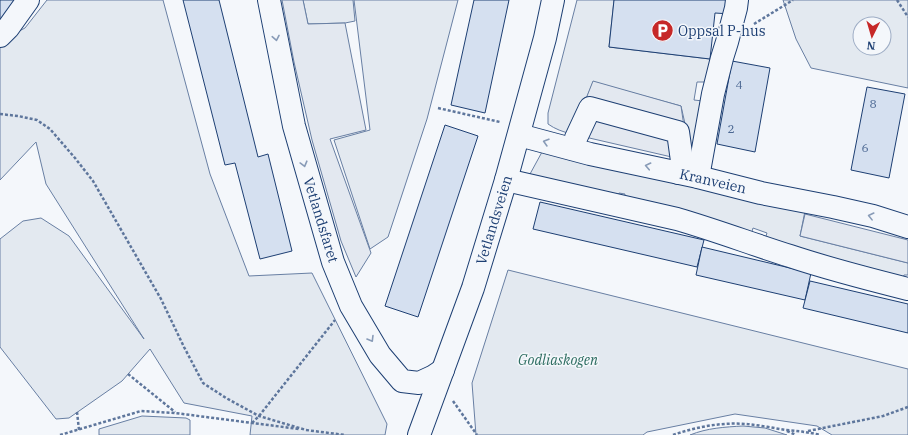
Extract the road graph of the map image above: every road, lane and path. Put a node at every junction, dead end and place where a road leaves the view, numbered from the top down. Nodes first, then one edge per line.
1 (28, 0) edge
2 (269, 0) edge
3 (554, 0) edge
4 (737, 0) edge
5 (793, 0) edge
6 (897, 0) edge
7 (908, 17) edge
8 (0, 36) edge
9 (727, 42) junction
10 (438, 108) dead end
11 (0, 114) edge
12 (513, 129) junction
13 (573, 149) junction
14 (689, 175) junction
15 (506, 180) junction
16 (908, 227) edge
17 (908, 289) edge
18 (336, 320) dead end
19 (443, 370) junction
20 (128, 374) dead end
21 (450, 396) dead end
22 (908, 407) edge
23 (77, 412) dead end
24 (175, 413) junction
25 (259, 416) junction
26 (252, 424) junction
27 (79, 430) junction
28 (306, 430) junction
29 (785, 430) junction
30 (806, 431) junction
31 (60, 435) edge
32 (345, 435) edge
33 (419, 435) edge
34 (477, 435) edge
35 (673, 435) edge
36 (796, 435) edge
37 (813, 435) edge
38 (820, 435) edge

1 - 8 street
2 -> 19 street, Vetlandsfaret
3 - 12 street, Vetlandsveien
4 - 9 street
5 - 9 path
6 - 7 path
9 - 14 street
10 - 12 path
11 - 25 path
13 -> 12 street, Kranveien
12 - 15 street, Vetlandsveien
14 -> 13 street, Kranveien
13 - 14 street
16 -> 14 street, Kranveien
15 - 17 street
15 - 19 street, Vetlandsveien
18 - 25 path
19 - 33 street, Vetlandsveien
20 - 24 path
21 - 34 path
22 - 30 path
23 - 27 path
24 - 26 path
24 - 27 path
25 - 26 path
25 - 28 path
26 - 28 path
27 - 31 path
28 - 32 path
29 - 30 path
29 - 35 path
29 - 36 path
30 - 37 path
30 - 38 path

